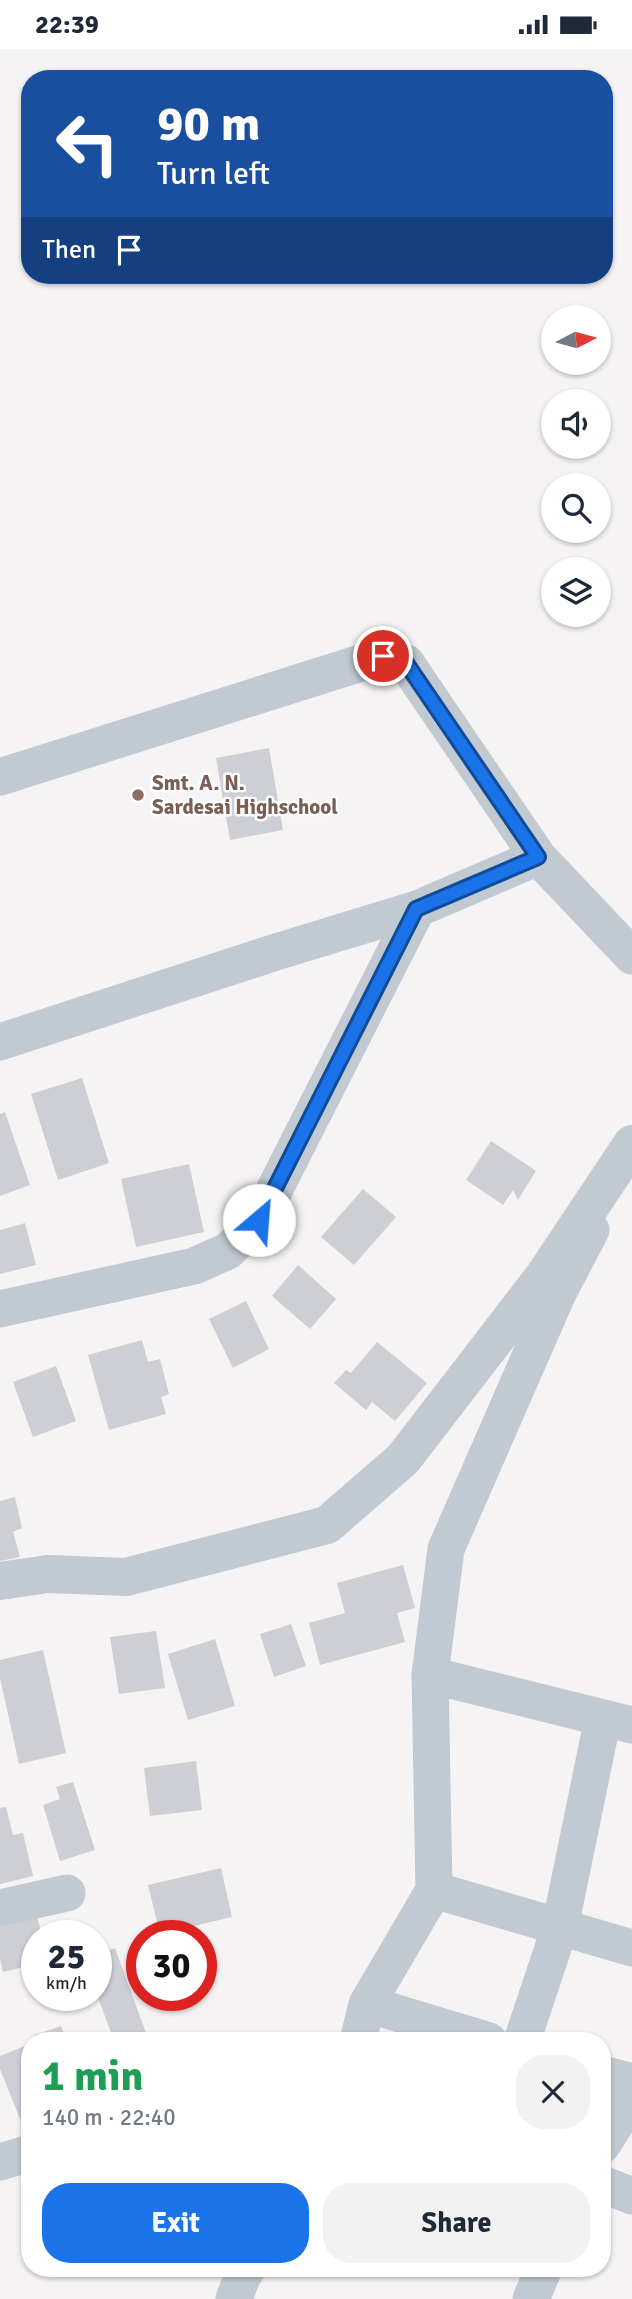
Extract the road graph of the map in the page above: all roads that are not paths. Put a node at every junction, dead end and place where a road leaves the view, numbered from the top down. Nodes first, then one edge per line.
1 (0, 777) edge
2 (538, 857) junction
3 (416, 909) junction
4 (632, 956) edge
5 (0, 1042) edge
6 (632, 1144) edge
7 (632, 1151) edge
8 (0, 1309) edge
9 (0, 1581) edge
10 (430, 1675) junction
11 (617, 1721) edge
12 (435, 1890) junction
13 (67, 1893) dead end
14 (0, 1908) edge
15 (560, 1927) junction
16 (632, 1948) edge
17 (367, 2004) junction
18 (360, 2032) edge
19 (459, 2032) edge
20 (525, 2032) edge
21 (611, 2077) edge
22 (632, 2083) edge
23 (632, 2098) edge
24 (611, 2131) edge
25 (21, 2156) edge
26 (0, 2162) edge
27 (611, 2188) edge
28 (632, 2196) edge
29 (242, 2277) edge
30 (540, 2277) edge
31 (234, 2299) edge
32 (531, 2299) edge

1 - 2 street
2 - 3 street
2 - 4 street
3 - 5 street
3 - 8 street
6 - 9 street
7 - 10 street
10 - 11 street
10 - 12 street
11 - 15 street
12 - 15 street
12 - 17 street
13 - 14 street
15 - 16 street
15 - 20 street
17 - 18 street
17 - 19 street
21 - 22 street
23 - 24 street
25 - 26 street
27 - 28 street
29 - 31 street
30 - 32 street

